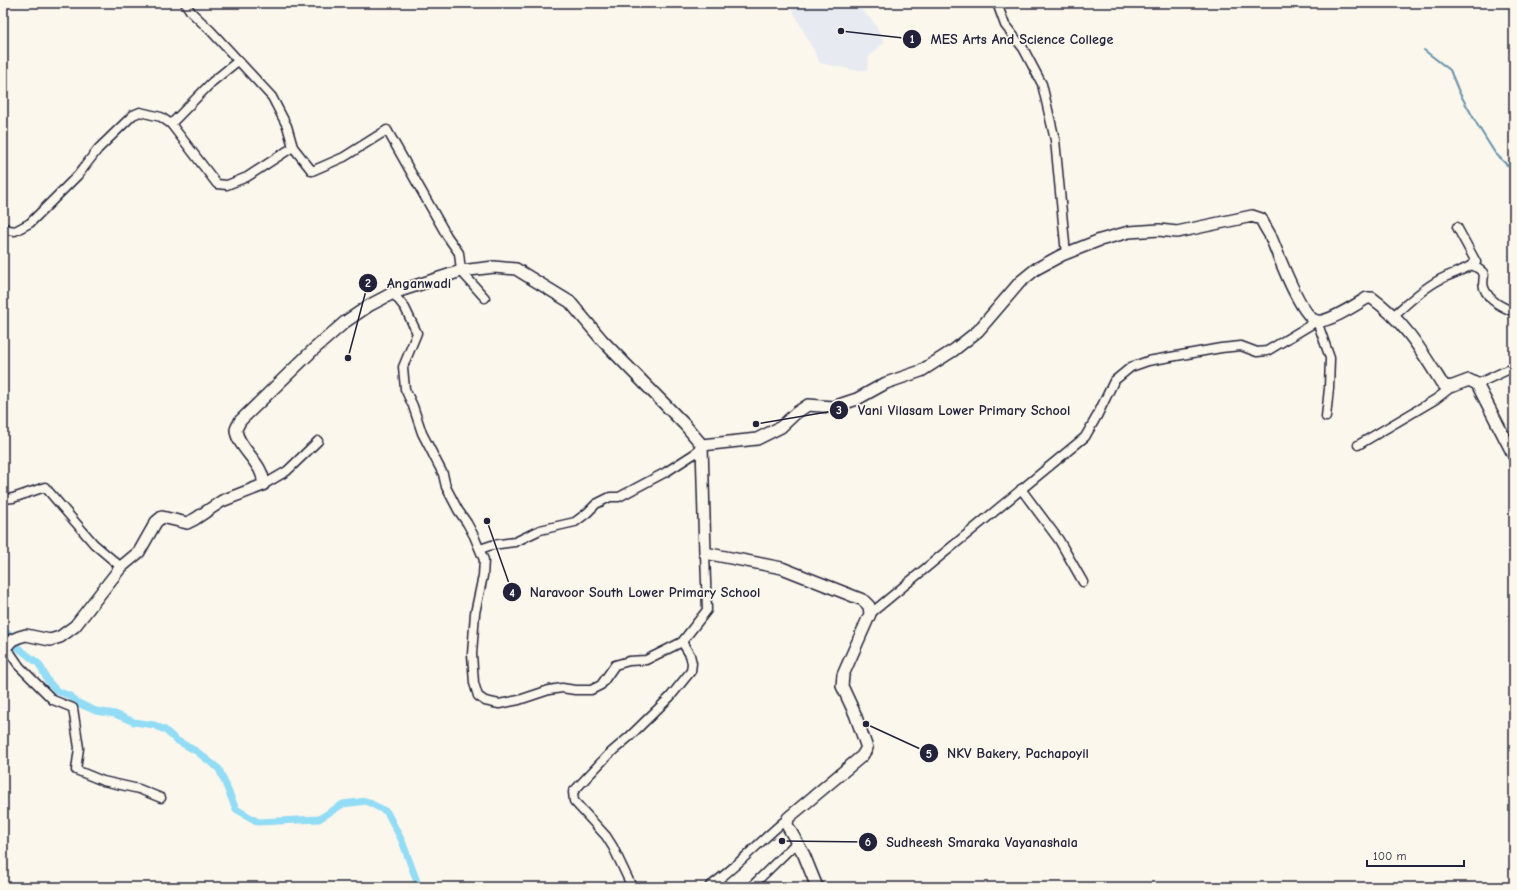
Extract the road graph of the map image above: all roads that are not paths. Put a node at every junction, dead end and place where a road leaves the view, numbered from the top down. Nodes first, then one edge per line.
1 (185, 3) edge
2 (997, 3) edge
3 (238, 61) junction
4 (171, 124) junction
5 (293, 147) junction
6 (3, 227) edge
7 (1457, 227) dead end
8 (1066, 254) junction
9 (1472, 265) junction
10 (461, 271) junction
11 (393, 293) junction
12 (486, 298) dead end
13 (1514, 312) edge
14 (1393, 316) junction
15 (1317, 321) junction
16 (1514, 367) edge
17 (1477, 384) junction
18 (1453, 386) junction
19 (1326, 417) dead end
20 (318, 441) dead end
21 (702, 445) junction
22 (1358, 445) dead end
23 (1514, 456) edge
24 (263, 485) junction
25 (1021, 489) junction
26 (3, 500) edge
27 (480, 548) junction
28 (705, 553) junction
29 (121, 567) junction
30 (1082, 582) dead end
31 (870, 614) junction
32 (682, 642) junction
33 (3, 649) edge
34 (161, 798) dead end
35 (788, 818) junction
36 (797, 842) junction
37 (632, 887) edge
38 (710, 887) edge
39 (751, 887) edge
40 (816, 887) edge

1 - 3 street
2 - 8 street
3 - 4 street
3 - 5 street
4 - 5 street
4 - 6 street
5 - 10 street
7 - 9 street
8 - 15 street
8 - 21 street
9 - 13 street
9 - 14 street
10 - 11 street
10 - 12 street
10 - 21 street
11 - 24 street
11 - 27 street
14 - 15 street
14 - 18 street
15 - 19 street
15 - 25 street
16 - 17 street
17 - 18 street
17 - 23 street
18 - 22 street
20 - 24 street
21 - 27 street
21 - 28 street
24 - 29 street
25 - 30 street
25 - 31 street
26 - 29 street
27 - 32 street
28 - 31 street
28 - 32 street
29 - 33 street
31 - 35 street
32 - 37 street
33 - 34 street
35 - 36 street
35 - 38 street
36 - 39 street
36 - 40 street

